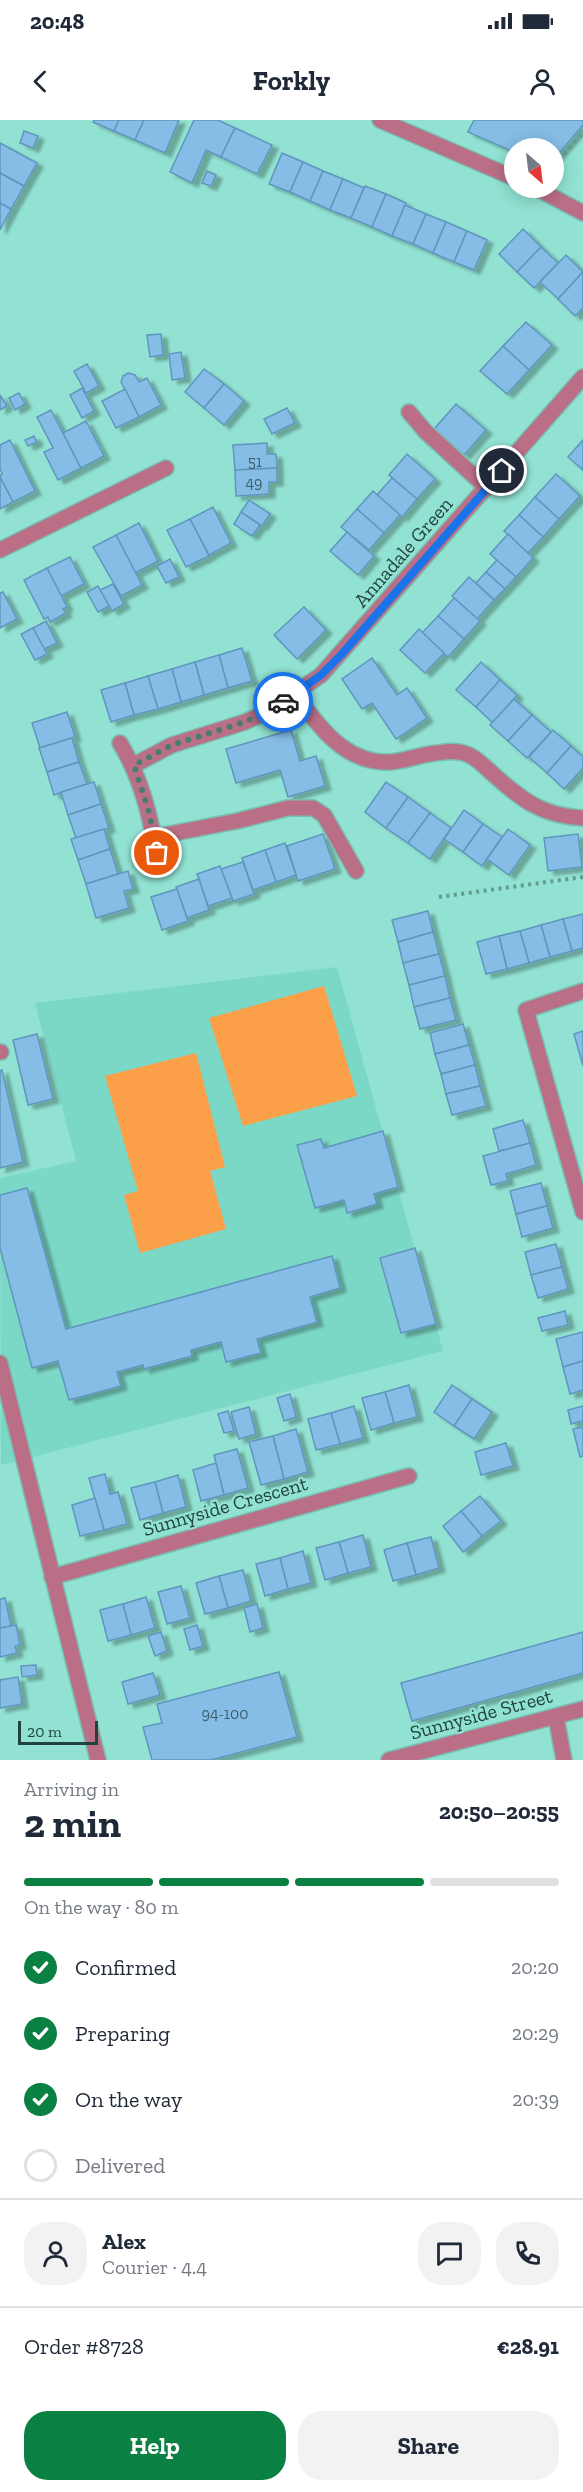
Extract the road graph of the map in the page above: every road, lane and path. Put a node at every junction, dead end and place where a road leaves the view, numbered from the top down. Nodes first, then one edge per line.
1 (380, 120) edge
2 (583, 133) edge
3 (564, 154) edge
4 (504, 174) edge
5 (555, 198) edge
6 (583, 213) edge
7 (583, 377) edge
8 (409, 412) dead end
9 (166, 468) dead end
10 (487, 488) junction
11 (0, 550) edge
12 (295, 694) junction
13 (120, 743) dead end
14 (134, 765) junction
15 (583, 818) edge
16 (154, 837) junction
17 (159, 869) dead end
18 (356, 871) dead end
19 (583, 877) edge
20 (439, 897) dead end
21 (583, 991) edge
22 (583, 1212) edge
23 (0, 1363) edge
24 (409, 1476) dead end
25 (52, 1577) junction
26 (583, 1709) edge
27 (556, 1717) junction
28 (98, 1760) edge
29 (388, 1760) edge
30 (564, 1760) edge

1 - 4 street
2 - 3 path
5 - 6 street
7 - 10 street, Annadale Green
8 - 10 street
9 - 11 street
10 - 12 street, Annadale Green
12 - 14 street, Annadale Green
12 - 15 street
13 - 14 street
14 - 16 street
16 - 17 street
16 - 18 street
19 - 20 path
21 - 22 street
23 - 25 street
24 - 25 street, Sunnyside Crescent
25 - 28 street
26 - 27 street, Sunnyside Street
27 - 29 street, Sunnyside Street
27 - 30 street

